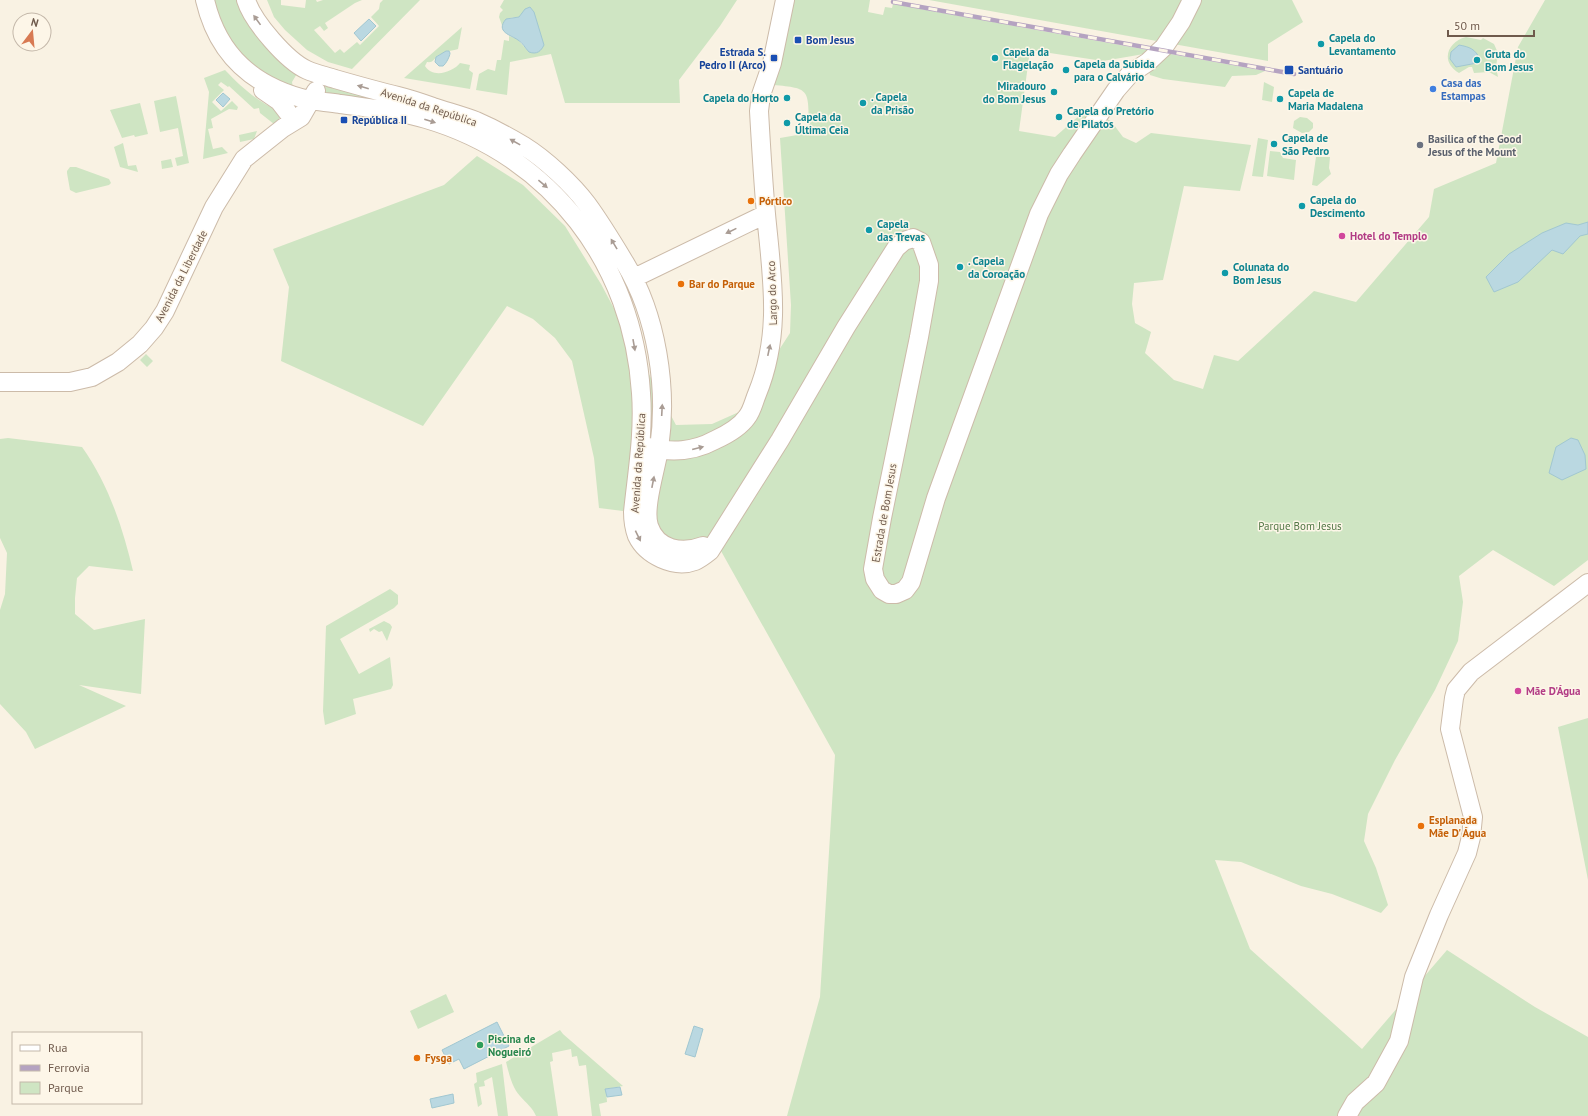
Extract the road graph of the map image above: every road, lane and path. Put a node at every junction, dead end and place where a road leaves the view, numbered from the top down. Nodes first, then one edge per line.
1 (205, 0) edge
2 (246, 0) edge
3 (785, 0) edge
4 (1192, 0) edge
5 (314, 72) junction
6 (255, 78) junction
7 (303, 98) junction
8 (286, 121) junction
9 (766, 214) junction
10 (634, 278) junction
11 (625, 308) junction
12 (0, 382) edge
13 (640, 443) junction
14 (659, 449) junction
15 (715, 542) junction
16 (1588, 583) edge
17 (1347, 1116) edge

1 - 6 main road, Avenida da República
5 -> 2 main road, Avenida da República
3 - 9 main road, Largo do Arco
4 - 15 main road, Estrada de Bom Jesus
5 - 7 main road, Avenida da Liberdade
10 -> 5 main road, Avenida da República
6 - 7 main road, Avenida da República
6 - 8 main road
7 - 8 main road, Avenida da Liberdade
7 -> 11 main road, Avenida da República
8 - 12 main road, Avenida da Liberdade
9 -> 10 main road
14 -> 9 main road, Largo do Arco
10 - 11 main road
14 -> 10 main road, Avenida da República
11 -> 13 main road, Avenida da República
13 - 14 main road, Largo do Arco
13 -> 15 main road, Avenida da República
15 -> 14 main road, Avenida da República
16 - 17 main road

